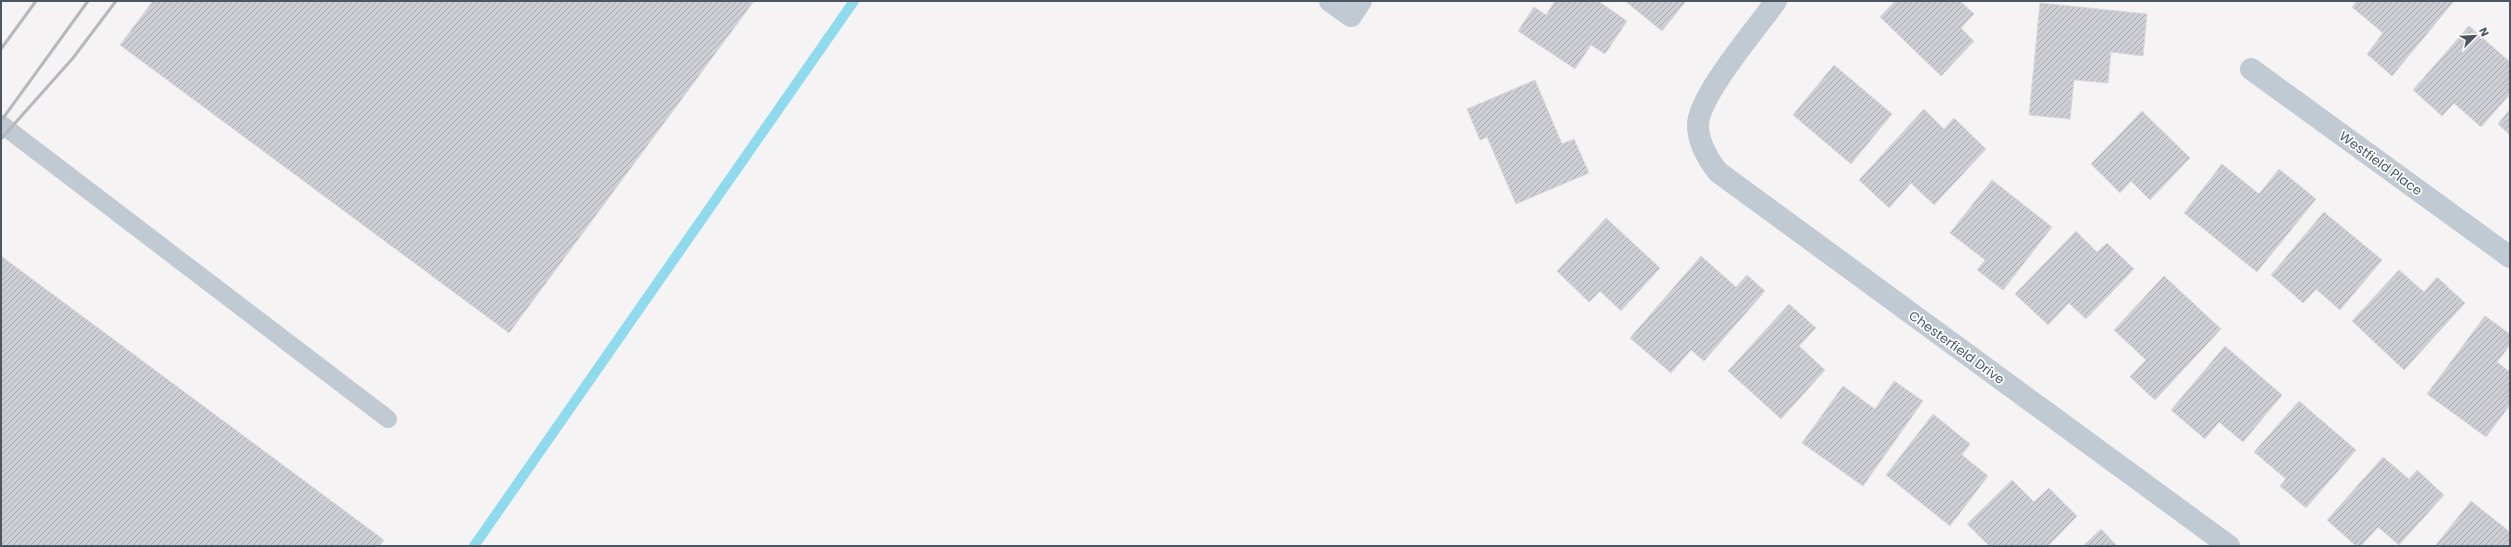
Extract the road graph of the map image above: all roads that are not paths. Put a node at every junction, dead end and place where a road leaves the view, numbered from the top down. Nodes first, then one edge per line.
1 (1330, 1) edge
2 (1776, 1) edge
3 (1356, 9) edge
4 (2251, 69) dead end
5 (1, 124) edge
6 (2510, 257) edge
7 (388, 419) dead end
8 (2229, 546) edge

1 - 3 street
2 - 8 street, Chesterfield Drive
4 - 6 street, Westfield Place
5 - 7 lane

